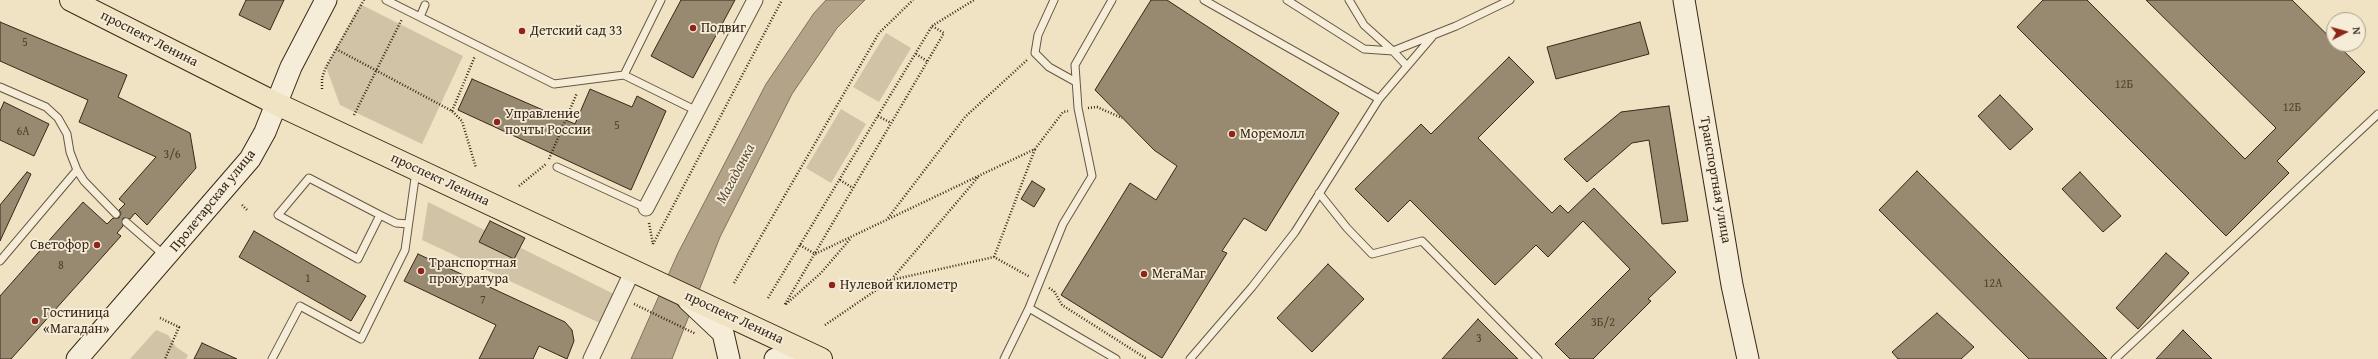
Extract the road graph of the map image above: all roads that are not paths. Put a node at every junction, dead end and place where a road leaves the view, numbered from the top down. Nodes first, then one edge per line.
1 (71, 0) edge
2 (326, 0) edge
3 (386, 0) edge
4 (661, 0) edge
5 (754, 0) edge
6 (1054, 0) edge
7 (1112, 0) edge
8 (1204, 0) edge
9 (1287, 0) edge
10 (1348, 0) edge
11 (1510, 0) edge
12 (1684, 0) edge
13 (425, 5) dead end
14 (420, 17) junction
15 (1432, 36) junction
16 (1393, 51) junction
17 (1407, 66) junction
18 (624, 75) junction
19 (1076, 82) junction
20 (0, 87) edge
21 (1379, 99) junction
22 (276, 104) junction
23 (697, 111) junction
24 (2378, 114) edge
25 (557, 167) road end
26 (416, 169) junction
27 (77, 170) junction
28 (1319, 193) junction
29 (646, 208) joint
30 (116, 214) dead end
31 (380, 214) junction
32 (126, 222) dead end
33 (408, 224) junction
34 (166, 257) junction
35 (0, 261) edge
36 (637, 272) junction
37 (1029, 308) junction
38 (720, 320) junction
39 (817, 357) edge
40 (77, 359) edge
41 (272, 359) edge
42 (591, 359) edge
43 (729, 359) edge
44 (775, 359) edge
45 (1004, 359) edge
46 (1116, 359) edge
47 (1190, 359) edge
48 (1538, 359) edge
49 (1748, 359) edge
50 (2115, 359) edge

1 - 22 main road, проспект Ленина
2 - 22 street, Пролетарская улица
3 - 14 lane
4 - 18 lane
5 - 23 street
6 - 19 lane
7 - 19 lane
8 - 21 lane
9 - 16 lane
10 - 16 lane
11 - 15 lane
12 - 49 street, Транспортная улица
13 - 14 lane
14 - 18 lane
15 - 16 lane
15 - 17 lane
16 - 17 lane
17 - 21 lane
18 - 23 lane
19 - 37 lane
20 - 27 lane
21 - 28 lane
22 - 26 main road, проспект Ленина
22 - 34 street, Пролетарская улица
23 - 29 street
24 - 50 lane
25 - 29 lane
26 - 33 lane
26 - 36 main road, проспект Ленина
27 - 30 lane
27 - 35 lane
28 - 47 lane
28 - 48 lane
31 - 31 lane
31 - 33 lane
32 - 34 lane
33 - 41 lane
34 - 40 street, Пролетарская улица
36 - 38 main road, проспект Ленина
36 - 42 street
37 - 45 lane
37 - 46 lane
38 - 39 main road, проспект Ленина
38 - 43 street
39 - 44 street

